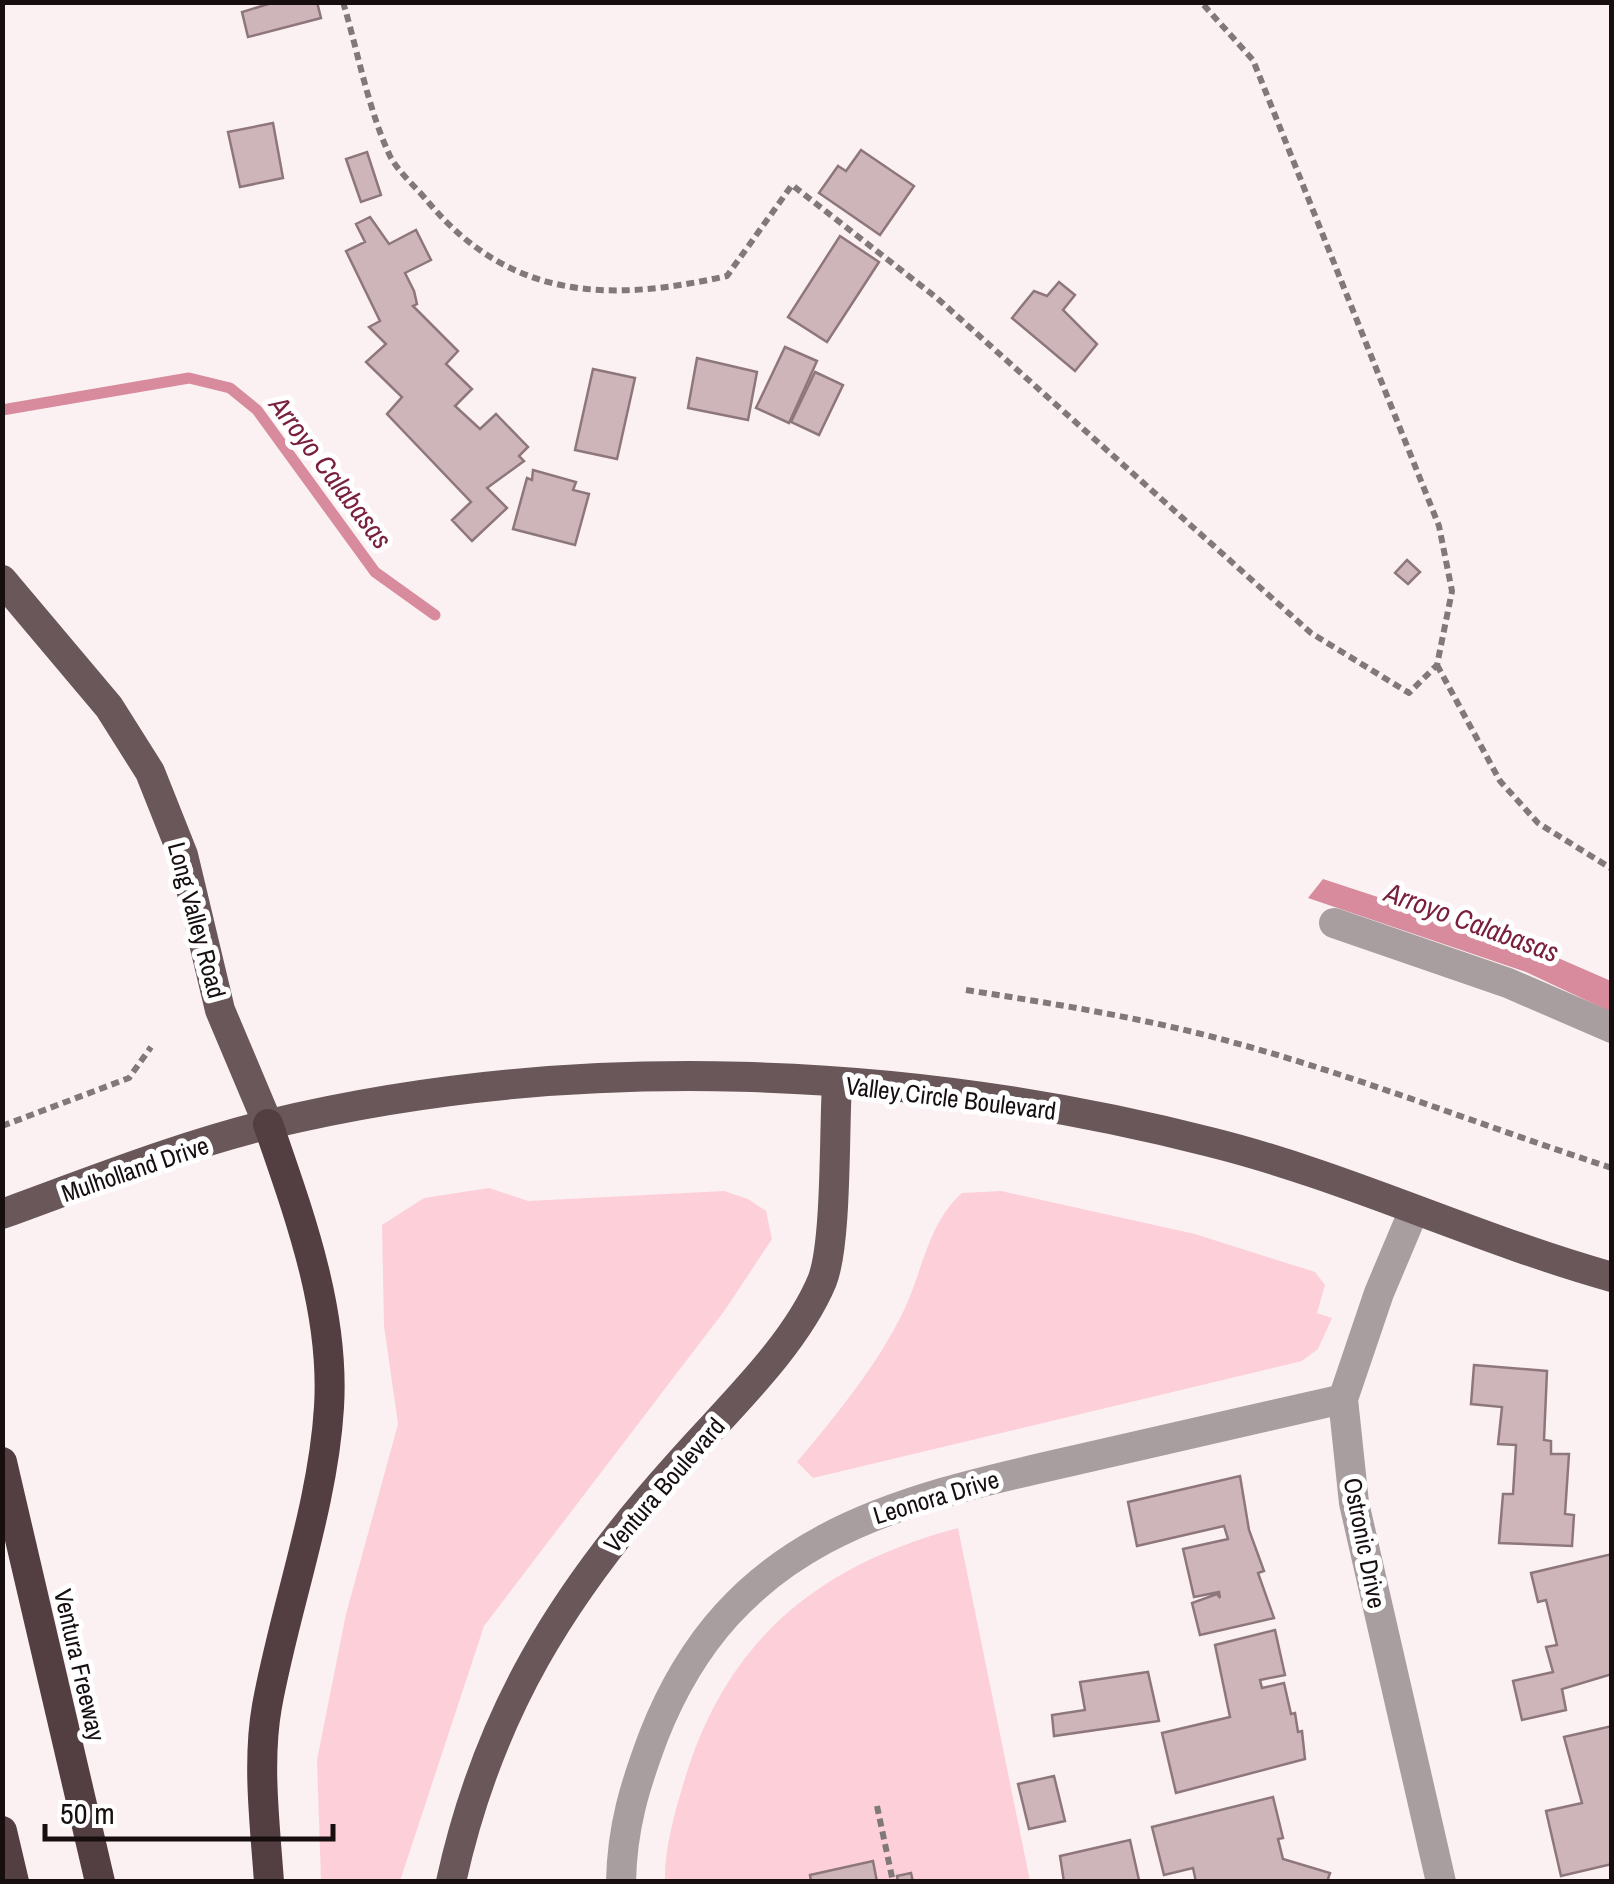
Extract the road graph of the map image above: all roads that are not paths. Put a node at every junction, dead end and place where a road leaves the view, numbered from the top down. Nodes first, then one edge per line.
1 (2, 580) edge
2 (1334, 923) dead end
3 (1612, 1028) edge
4 (837, 1084) junction
5 (268, 1124) junction
6 (1414, 1210) junction
7 (2, 1214) edge
8 (1612, 1278) edge
9 (1343, 1400) junction
10 (2, 1462) edge
11 (3, 1835) edge
12 (14, 1882) edge
13 (100, 1882) edge
14 (268, 1882) edge
15 (451, 1882) edge
16 (621, 1882) edge
17 (1440, 1882) edge

1 - 5 main road, Long Valley Road
2 - 3 street
4 - 5 main road, Valley Circle Boulevard
4 - 6 main road, Valley Circle Boulevard
4 - 15 main road, Ventura Boulevard
5 - 7 main road, Mulholland Drive
5 - 14 highway
6 - 8 main road, Valley Circle Boulevard
6 - 9 street, Ostronic Drive
9 - 16 street, Leonora Drive
9 - 17 street, Ostronic Drive
10 - 13 highway, Ventura Freeway
11 - 12 highway

